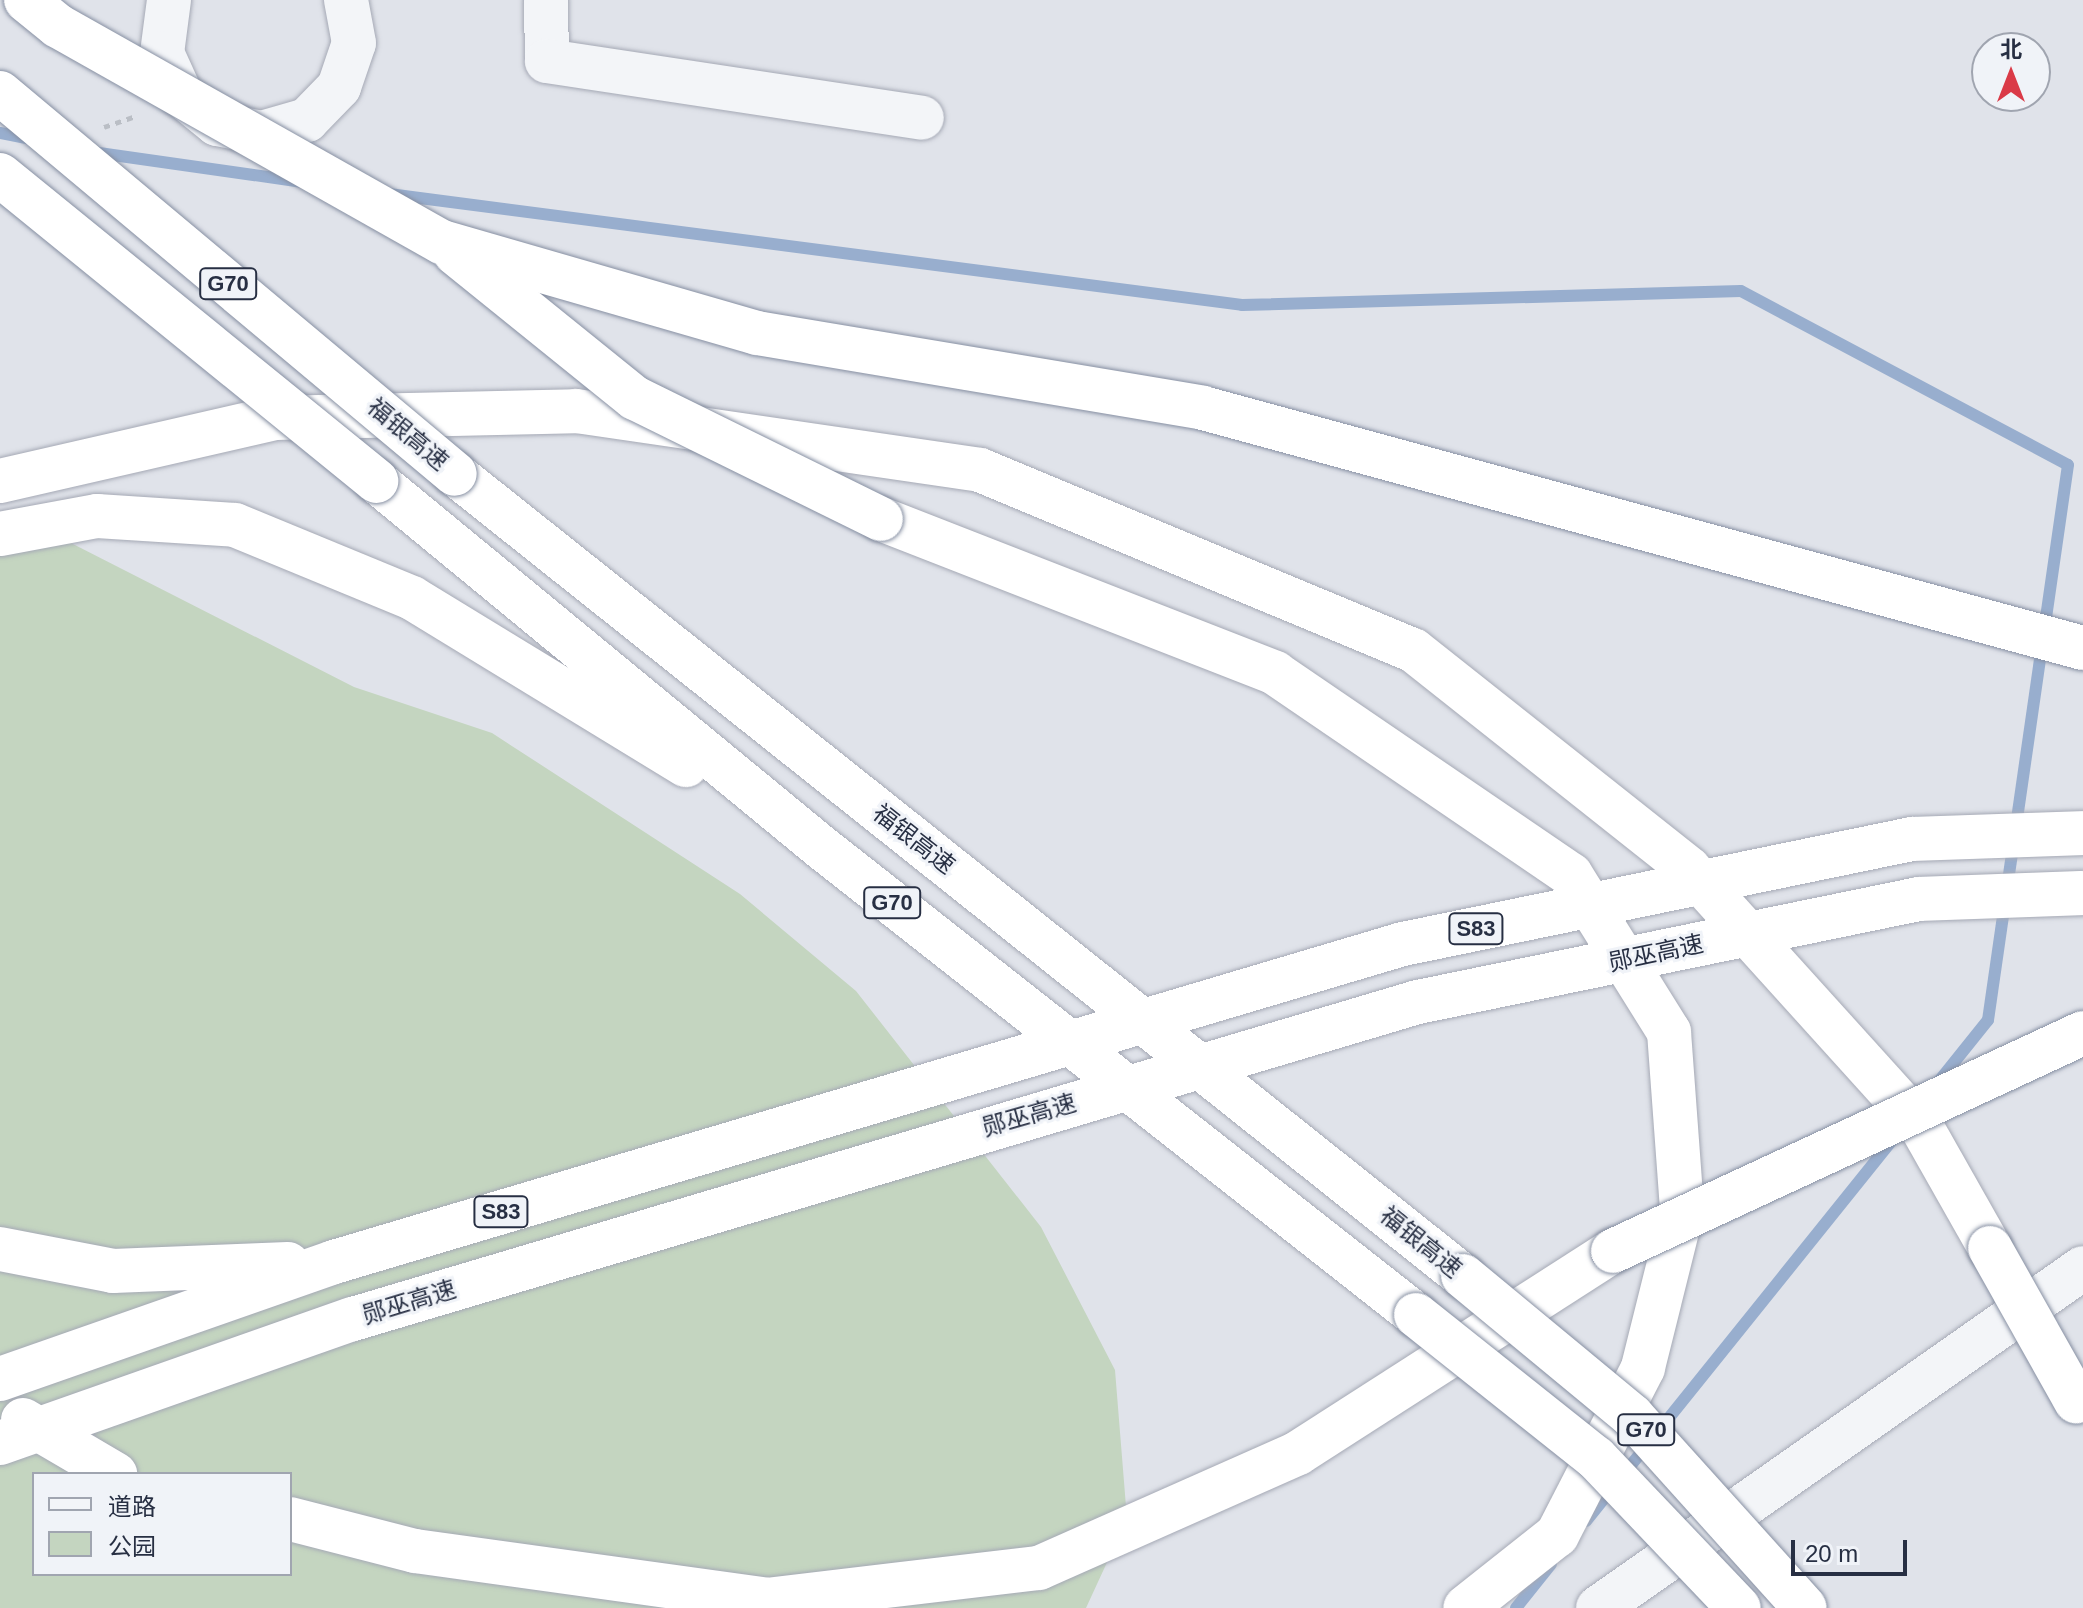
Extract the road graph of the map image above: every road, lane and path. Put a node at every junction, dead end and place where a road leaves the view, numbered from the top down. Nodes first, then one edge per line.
1 (26, 0) edge
2 (169, 0) edge
3 (346, 0) edge
4 (546, 0) edge
5 (0, 93) edge
6 (922, 118) dead end
7 (0, 175) edge
8 (442, 242) junction
9 (0, 481) edge
10 (0, 534) edge
11 (2083, 648) edge
12 (2083, 833) edge
13 (822, 848) junction
14 (2083, 893) edge
15 (2083, 1033) edge
16 (0, 1249) edge
17 (334, 1262) junction
18 (2083, 1268) edge
19 (0, 1379) edge
20 (0, 1406) edge
21 (2079, 1411) edge
22 (0, 1443) edge
23 (112, 1472) edge
24 (292, 1520) edge
25 (1465, 1608) edge
26 (1598, 1608) edge
27 (1739, 1608) edge
28 (1805, 1608) edge

1 - 8 highway, bridge
2 - 3 street
4 - 6 street
5 - 28 highway, 福银高速 / G70, bridge
7 - 13 highway, G70, bridge
8 - 11 highway, bridge
8 - 25 highway, bridge
9 - 21 highway, bridge
10 - 13 highway
12 - 17 highway, S83
13 - 27 highway, G70, bridge
14 - 22 highway, 郧巫高速 / S83
15 - 24 highway, bridge
16 - 17 highway
17 - 19 highway, S83
18 - 26 street
20 - 23 highway

